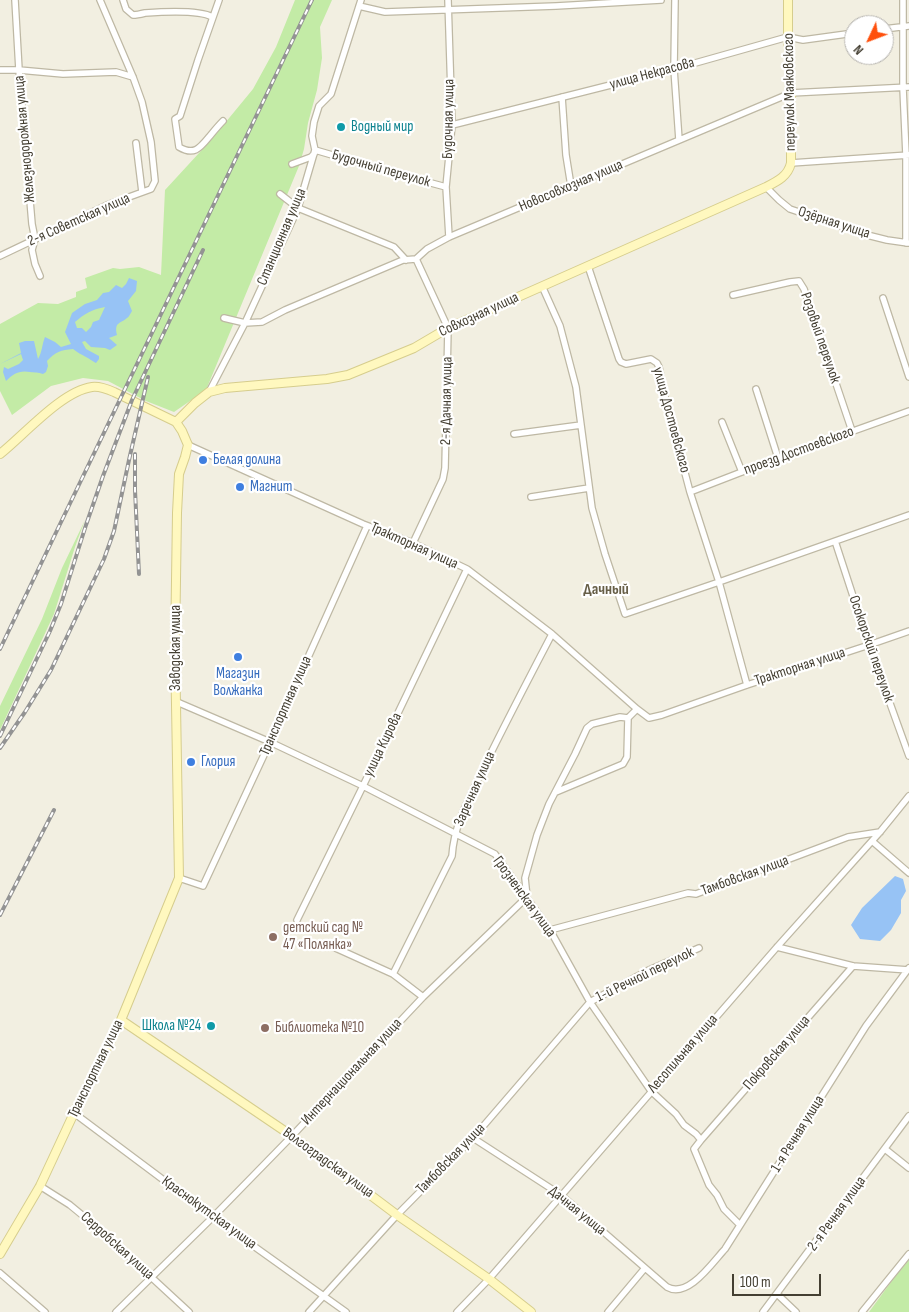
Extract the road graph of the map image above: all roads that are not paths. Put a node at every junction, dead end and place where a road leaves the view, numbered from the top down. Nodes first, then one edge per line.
1 (15, 0) edge
2 (100, 0) edge
3 (122, 0) edge
4 (219, 0) edge
5 (448, 0) edge
6 (661, 0) edge
7 (675, 0) edge
8 (788, 0) edge
9 (903, 0) edge
10 (360, 3) edge
11 (556, 3) edge
12 (448, 10) junction
13 (212, 17) junction
14 (906, 26) edge
15 (844, 34) edge
16 (788, 37) junction
17 (674, 69) junction
18 (0, 70) edge
19 (19, 70) junction
20 (133, 77) junction
21 (906, 88) edge
22 (791, 93) junction
23 (562, 97) junction
24 (223, 121) dead end
25 (452, 125) junction
26 (679, 140) junction
27 (136, 143) dead end
28 (315, 150) junction
29 (907, 155) edge
30 (791, 162) junction
31 (292, 164) dead end
32 (780, 180) joint
33 (571, 186) junction
34 (446, 187) junction
35 (766, 187) junction
36 (142, 192) junction
37 (280, 194) dead end
38 (298, 208) junction
39 (449, 237) junction
40 (35, 239) junction
41 (907, 243) edge
42 (0, 256) edge
43 (416, 259) junction
44 (406, 260) junction
45 (588, 266) junction
46 (40, 276) dead end
47 (542, 286) junction
48 (733, 295) dead end
49 (882, 298) dead end
50 (224, 318) dead end
51 (245, 323) junction
52 (448, 328) junction
53 (909, 377) edge
54 (756, 389) dead end
55 (210, 392) junction
56 (909, 411) edge
57 (176, 422) junction
58 (722, 422) dead end
59 (581, 425) junction
60 (852, 431) junction
61 (514, 434) dead end
62 (188, 445) junction
63 (0, 454) edge
64 (778, 458) junction
65 (742, 472) junction
66 (589, 488) junction
67 (690, 492) junction
68 (531, 497) dead end
69 (909, 515) edge
70 (367, 526) junction
71 (835, 542) junction
72 (413, 543) junction
73 (467, 570) junction
74 (719, 582) junction
75 (909, 631) edge
76 (552, 634) junction
77 (868, 645) junction
78 (747, 685) junction
79 (177, 702) junction
80 (637, 709) junction
81 (628, 718) junction
82 (270, 742) junction
83 (909, 756) edge
84 (363, 786) junction
85 (556, 792) junction
86 (909, 796) edge
87 (880, 832) junction
88 (456, 833) junction
89 (856, 836) junction
90 (870, 843) junction
91 (909, 873) edge
92 (179, 878) junction
93 (527, 897) junction
94 (297, 920) dead end
95 (550, 930) junction
96 (329, 945) dead end
97 (777, 947) junction
98 (699, 948) dead end
99 (853, 966) junction
100 (909, 969) edge
101 (393, 974) junction
102 (423, 997) junction
103 (590, 1002) junction
104 (121, 1020) junction
105 (651, 1091) junction
106 (74, 1114) junction
107 (909, 1116) edge
108 (292, 1136) junction
109 (473, 1138) junction
110 (701, 1140) junction
111 (885, 1149) junction
112 (909, 1168) edge
113 (40, 1186) junction
114 (560, 1195) junction
115 (397, 1215) junction
116 (213, 1217) junction
117 (740, 1225) junction
118 (0, 1254) edge
119 (909, 1254) edge
120 (644, 1268) junction
121 (0, 1273) edge
122 (152, 1277) junction
123 (489, 1279) junction
124 (677, 1290) joint
125 (777, 1294) junction
126 (323, 1295) junction
127 (45, 1312) edge
128 (116, 1312) edge
129 (190, 1312) edge
130 (309, 1312) edge
131 (346, 1312) edge
132 (457, 1312) edge
133 (531, 1312) edge
134 (608, 1312) edge
135 (763, 1312) edge
136 (796, 1312) edge
137 (862, 1312) edge

1 - 19 street, Железнодорожная улица
2 - 20 street
3 - 13 street
4 - 13 street
5 - 12 street, Будочная улица
6 - 11 street
7 - 17 street
8 - 16 street, переулок Маяковского
9 - 14 street
10 - 12 street
10 - 28 street, Станционная улица
11 - 12 street
12 - 25 street, Будочная улица
13 - 24 street
14 - 21 street
15 - 16 street, улица Некрасова
16 - 17 street, улица Некрасова
16 - 22 street, переулок Маяковского
17 - 23 street, улица Некрасова
17 - 26 street
18 - 19 street
19 - 20 street
19 - 40 street, Железнодорожная улица
20 - 36 street, 2-я Советская улица
21 - 22 street, Новосовхозная улица
21 - 29 street
22 - 26 street, Новосовхозная улица
22 - 30 street, переулок Маяковского
23 - 25 street, улица Некрасова
23 - 33 street
25 - 34 street, Будочная улица
26 - 33 street, Новосовхозная улица
27 - 36 street
28 - 31 street, Станционная улица
28 - 34 street, Будочный переулок
28 - 38 street, Станционная улица
29 - 30 street
29 - 41 street
30 - 32 street, переулок Маяковского
32 - 35 street, Совхозная улица
33 - 39 street, Новосовхозная улица
34 - 39 street, Будочная улица
35 - 41 street, Озёрная улица
35 - 45 street, Совхозная улица
36 - 40 street, 2-я Советская улица
37 - 38 street
38 - 44 street
38 - 51 street, Станционная улица
39 - 43 street, Новосовхозная улица
40 - 42 street, 2-я Советская улица
40 - 46 street, Железнодорожная улица
43 - 44 street
43 - 52 street, 2-я Дачная улица
44 - 51 street
45 - 47 street, Совхозная улица
45 - 67 street, улица Достоевского
47 - 52 street, Совхозная улица
47 - 59 street
48 - 60 street, Розовый переулок
49 - 53 street
50 - 51 street
51 - 55 street, Станционная улица
52 - 55 street, Совхозная улица
52 - 72 street, 2-я Дачная улица
54 - 64 street
55 - 57 street, Совхозная улица
56 - 60 street, проезд Достоевского
57 - 62 street
57 - 63 street
58 - 65 street
59 - 61 street
59 - 66 street
60 - 64 street, проезд Достоевского
62 - 70 street, Тракторная улица
62 - 79 street, Заводская улица
64 - 65 street, проезд Достоевского
65 - 67 street, проезд Достоевского
66 - 68 street
66 - 74 street
67 - 74 street, улица Достоевского
69 - 71 street
70 - 72 street, Тракторная улица
70 - 82 street, Транспортная улица
71 - 74 street
71 - 77 street, Осокорский переулок
72 - 73 street, Тракторная улица
73 - 76 street, Тракторная улица
73 - 84 street, улица Кирова
74 - 78 street, улица Достоевского
75 - 77 street, Тракторная улица
76 - 80 street, Тракторная улица
76 - 88 street, Заречная улица
77 - 78 street, Тракторная улица
77 - 83 street, Осокорский переулок
78 - 80 street, Тракторная улица
79 - 82 street, Грозненская улица
79 - 92 street, Заводская улица
80 - 81 street
81 - 85 street
81 - 85 street
82 - 84 street, Грозненская улица
82 - 92 street, Транспортная улица
84 - 88 street, Грозненская улица
84 - 94 street, улица Кирова
85 - 93 street
86 - 87 street, Лесопильная улица
87 - 89 street, Тамбовская улица
87 - 90 street, Лесопильная улица
88 - 93 street, Грозненская улица
88 - 101 street, Заречная улица
89 - 90 street
89 - 95 street, Тамбовская улица
90 - 91 street
90 - 97 street, Лесопильная улица
92 - 104 street, Транспортная улица
93 - 95 street, Грозненская улица
93 - 102 street, Интернациональная улица
95 - 103 street, Грозненская улица
96 - 101 street
97 - 99 street
97 - 105 street, Лесопильная улица
98 - 103 street, 1-й Речной переулок
99 - 100 street
99 - 110 street, Покровская улица
100 - 117 street, 1-я Речная улица
101 - 102 street
102 - 108 street, Интернациональная улица
103 - 105 street, Грозненская улица
103 - 109 street, Тамбовская улица
104 - 106 street, Транспортная улица
104 - 108 street, Волгоградская улица
105 - 110 street, Грозненская улица
105 - 114 street, Лесопильная улица
106 - 113 street, Транспортная улица
106 - 116 street, Краснокутская улица
107 - 111 street, 2-я Речная улица
108 - 115 street, Волгоградская улица
108 - 116 street, Интернациональная улица
109 - 114 street, Дачная улица
109 - 115 street, Тамбовская улица
110 - 117 street
111 - 112 street
111 - 125 street, 2-я Речная улица
113 - 118 street, Транспортная улица
113 - 122 street, Сердобская улица
114 - 120 street, Дачная улица
114 - 123 street, Лесопильная улица
115 - 123 street, Волгоградская улица
115 - 126 street, Тамбовская улица
116 - 122 street, Интернациональная улица
116 - 126 street, Краснокутская улица
117 - 124 street, 1-я Речная улица
119 - 137 street
120 - 124 street, Дачная улица
120 - 134 street
121 - 127 street
122 - 128 street, Интернациональная улица
122 - 129 street, Сердобская улица
123 - 132 street, Лесопильная улица
123 - 133 street, Волгоградская улица
125 - 135 street, 2-я Речная улица
125 - 136 street
126 - 130 street, Тамбовская улица
126 - 131 street, Краснокутская улица

